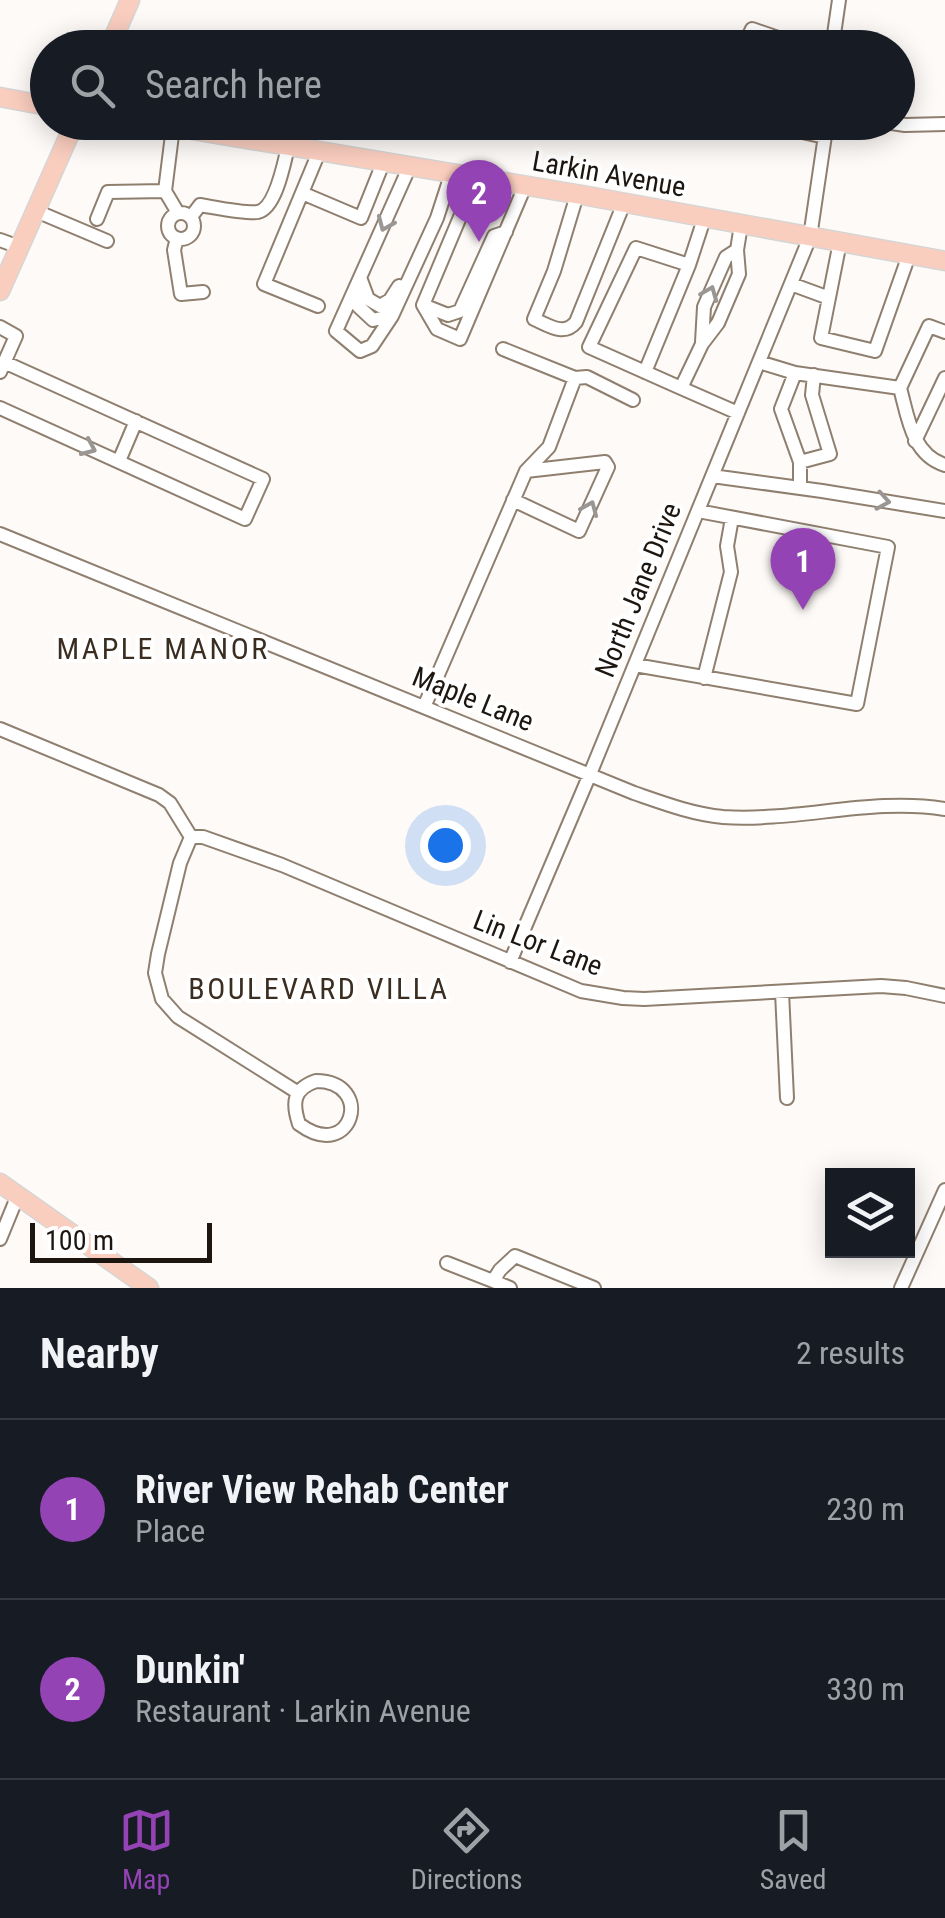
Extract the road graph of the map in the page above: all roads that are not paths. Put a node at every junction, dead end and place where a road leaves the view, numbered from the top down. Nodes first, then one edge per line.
1 (130, 0) edge
2 (839, 0) edge
3 (116, 30) edge
4 (834, 30) edge
5 (0, 97) edge
6 (30, 103) edge
7 (945, 124) edge
8 (915, 125) edge
9 (67, 140) edge
10 (171, 140) edge
11 (246, 140) edge
12 (825, 140) edge
13 (288, 147) junction
14 (319, 152) junction
15 (383, 163) junction
16 (409, 168) junction
17 (451, 175) junction
18 (476, 179) junction
19 (526, 186) junction
20 (165, 190) junction
21 (302, 193) junction
22 (577, 195) junction
23 (624, 203) junction
24 (36, 210) junction
25 (185, 215) junction
26 (437, 218) junction
27 (97, 219) dead end
28 (704, 219) junction
29 (742, 225) junction
30 (506, 232) junction
31 (810, 237) junction
32 (177, 238) junction
33 (0, 240) edge
34 (107, 241) dead end
35 (840, 242) junction
36 (19, 248) junction
37 (909, 254) junction
38 (945, 261) edge
39 (689, 265) junction
40 (362, 284) junction
41 (791, 284) junction
42 (0, 291) edge
43 (203, 292) dead end
44 (828, 298) junction
45 (318, 306) dead end
46 (423, 306) junction
47 (0, 328) edge
48 (945, 332) edge
49 (503, 348) dead end
50 (759, 362) junction
51 (2, 367) edge
52 (646, 372) junction
53 (795, 373) junction
54 (814, 375) junction
55 (575, 378) junction
56 (945, 378) edge
57 (680, 388) junction
58 (900, 388) junction
59 (632, 400) dead end
60 (0, 408) edge
61 (738, 413) junction
62 (136, 421) junction
63 (915, 441) junction
64 (118, 461) junction
65 (800, 462) junction
66 (945, 465) edge
67 (526, 471) junction
68 (712, 476) junction
69 (800, 488) junction
70 (513, 500) junction
71 (698, 511) junction
72 (945, 511) edge
73 (732, 518) junction
74 (0, 534) edge
75 (634, 664) junction
76 (704, 678) junction
77 (424, 706) junction
78 (0, 728) edge
79 (590, 774) junction
80 (945, 809) edge
81 (191, 837) junction
82 (510, 962) junction
83 (782, 992) junction
84 (945, 996) edge
85 (297, 1092) junction
86 (787, 1098) dead end
87 (0, 1183) edge
88 (945, 1190) edge
89 (18, 1196) junction
90 (0, 1239) edge
91 (447, 1263) dead end
92 (493, 1281) junction
93 (149, 1288) edge
94 (510, 1288) edge
95 (594, 1288) edge
96 (901, 1288) edge

1 - 3 main road
2 - 4 street
5 - 6 main road
7 - 8 street
9 - 24 main road
10 - 20 street
11 - 13 main road, Larkin Avenue
12 - 31 street, North Jane Drive
13 - 14 main road, Larkin Avenue
13 - 25 street
14 - 15 main road, Larkin Avenue
14 - 21 street
15 - 16 main road, Larkin Avenue
15 - 21 street
16 - 17 main road, Larkin Avenue
16 -> 40 street
17 - 18 main road, Larkin Avenue
17 - 26 street
18 - 19 main road, Larkin Avenue
18 - 46 street
19 - 22 main road, Larkin Avenue
19 - 30 street
20 - 25 street
20 - 27 street
21 - 45 street
22 - 23 main road, Larkin Avenue
22 - 23 street
23 - 28 main road, Larkin Avenue
24 - 34 street
24 - 36 main road
25 - 32 street
25 - 32 street
26 - 40 street
26 - 40 street
28 - 29 main road, Larkin Avenue
28 - 39 street
29 - 31 main road, Larkin Avenue
29 - 57 street
30 - 46 street
30 - 46 street
31 - 35 main road, Larkin Avenue
31 - 41 street, North Jane Drive
32 - 43 street
33 - 36 street
35 - 37 main road, Larkin Avenue
35 - 44 street
36 - 42 main road
37 - 38 main road, Larkin Avenue
37 - 44 street
39 - 52 street
39 - 52 street
41 - 44 street
41 - 50 street, North Jane Drive
47 - 51 street
48 - 58 street
49 - 55 street
50 - 53 street
50 - 61 street, North Jane Drive
51 - 62 street
52 - 57 street
53 - 54 street
53 - 65 street
54 - 58 street
54 - 65 street
55 - 59 street
55 - 67 street
56 - 63 street
57 - 61 street
58 - 63 street
60 -> 64 street
61 - 68 street, North Jane Drive
62 - 64 street
62 - 64 street
63 - 66 street
65 - 69 street
67 - 70 street
70 -> 67 street
68 - 69 street
68 - 71 street, North Jane Drive
69 -> 72 street
70 - 77 street
71 - 73 street
71 - 75 street, North Jane Drive
73 - 76 street
73 - 76 street
74 - 77 street, Maple Lane
75 - 76 street
75 - 79 street, North Jane Drive
77 - 79 street, Maple Lane
78 - 81 street
79 - 80 street, Maple Lane
79 - 82 street, North Jane Drive
81 - 82 street, Lin Lor Lane
81 - 85 street
82 - 83 street, Lin Lor Lane
83 - 84 street, Lin Lor Lane
83 - 86 street
85 - 85 street
87 - 89 main road
88 - 96 street
89 - 90 street
89 - 93 main road
91 - 92 street
92 - 94 street
92 - 95 street

